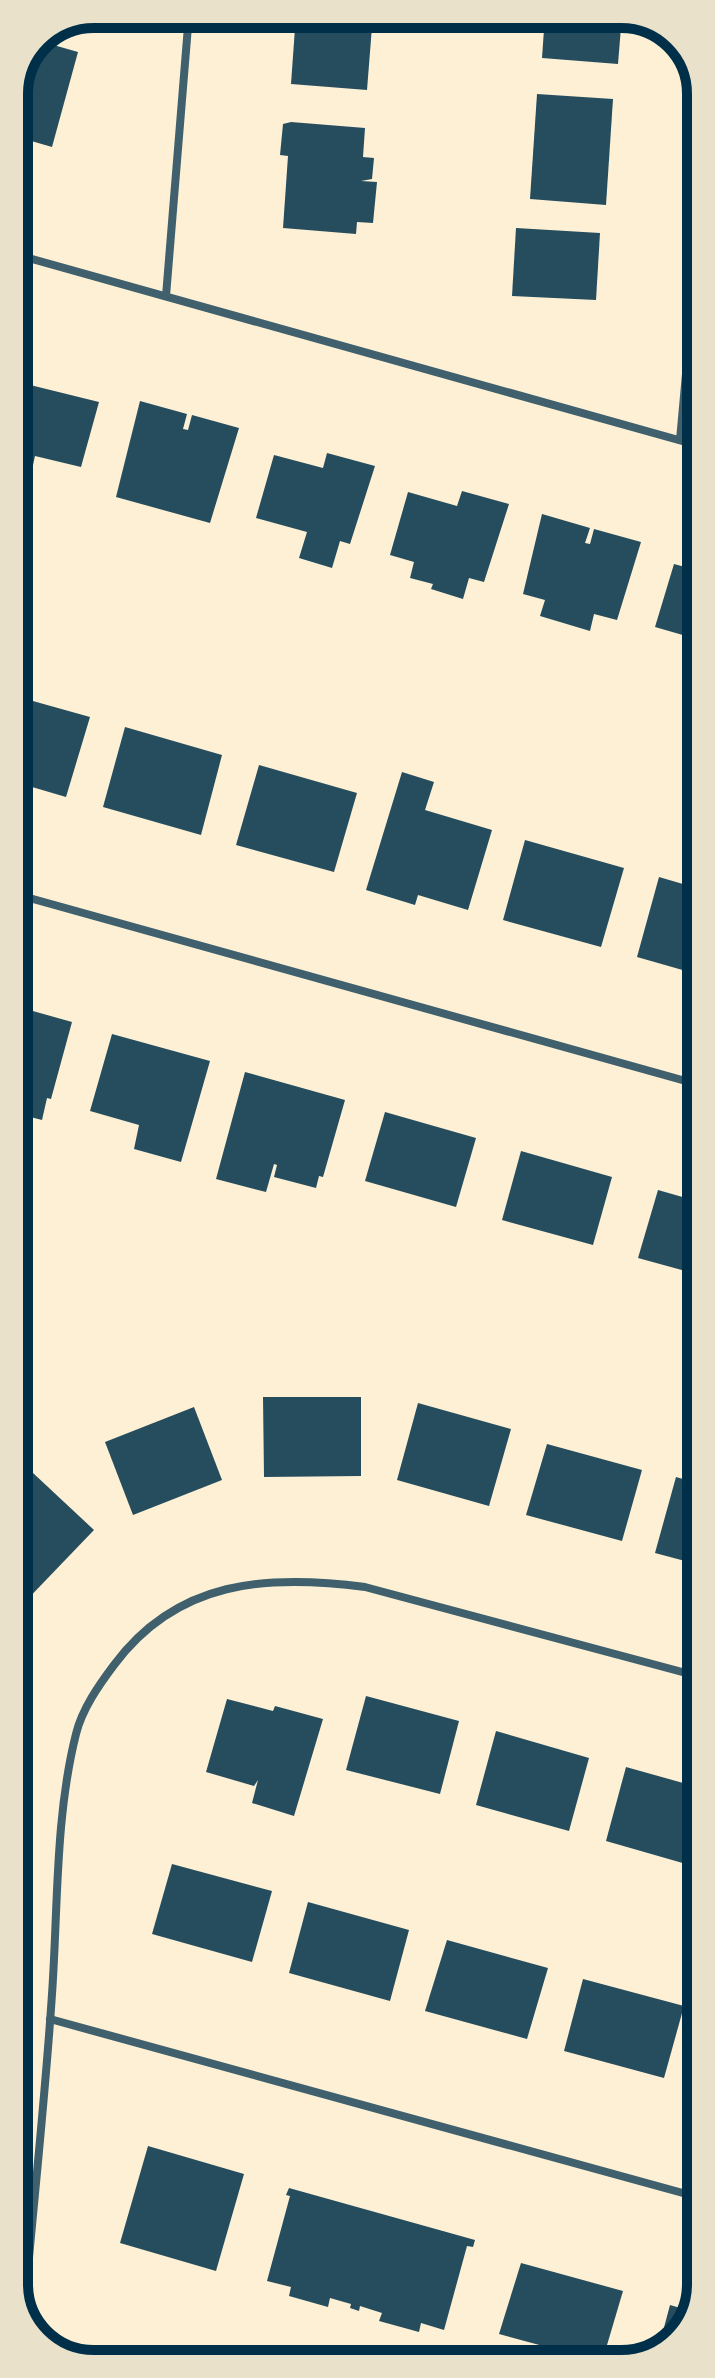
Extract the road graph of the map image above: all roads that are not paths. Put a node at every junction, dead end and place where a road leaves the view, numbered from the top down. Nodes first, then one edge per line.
1 (188, 28) edge
2 (28, 258) edge
3 (166, 296) junction
4 (687, 363) edge
5 (680, 440) junction
6 (687, 442) edge
7 (28, 898) edge
8 (687, 1081) edge
9 (687, 1673) edge
10 (50, 2019) junction
11 (687, 2194) edge
12 (28, 2269) edge

1 - 3 street
2 - 3 street
3 - 5 street
4 - 5 street
5 - 6 street
7 - 8 street
9 - 10 street
10 - 11 street
10 - 12 street

